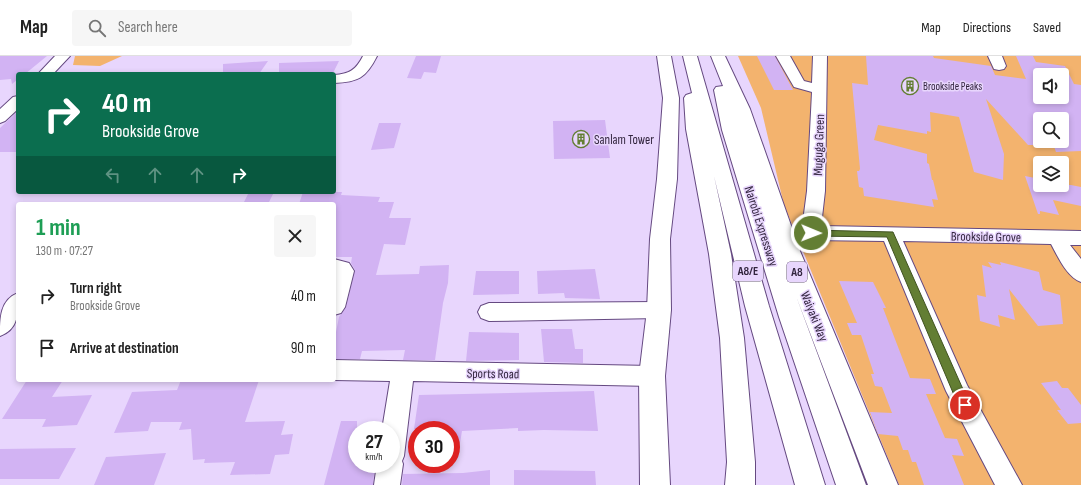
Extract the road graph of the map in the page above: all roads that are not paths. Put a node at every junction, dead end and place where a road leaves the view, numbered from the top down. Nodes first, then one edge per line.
1 (63, 56) edge
2 (370, 56) edge
3 (664, 56) edge
4 (690, 56) edge
5 (714, 56) edge
6 (718, 56) edge
7 (783, 56) edge
8 (820, 56) edge
9 (47, 72) edge
10 (336, 79) edge
11 (819, 89) junction
12 (16, 102) edge
13 (0, 118) edge
14 (890, 234) junction
15 (1057, 238) junction
16 (1081, 238) edge
17 (801, 240) junction
18 (336, 266) edge
19 (1081, 274) edge
20 (336, 300) edge
21 (16, 304) edge
22 (659, 310) junction
23 (489, 312) dead end
24 (0, 327) edge
25 (336, 370) edge
26 (403, 372) junction
27 (652, 376) junction
28 (396, 421) edge
29 (389, 473) edge
30 (387, 485) edge
31 (655, 485) edge
32 (740, 485) edge
33 (810, 485) edge
34 (851, 485) edge
35 (884, 485) edge
36 (1009, 485) edge

1 - 9 street
2 - 10 street
3 - 22 highway
4 - 32 highway
4 - 33 highway, Nairobi Expressway / A8/E
5 - 34 highway, Nairobi Expressway / A8/E
6 - 17 highway, Waiyaki Way / A8
7 - 11 street
8 - 11 street, Muguga Green
11 - 17 street, Muguga Green
12 - 13 street
14 - 15 street, Brookside Grove
14 - 17 street, Brookside Grove
14 - 36 street
15 - 16 street, Brookside Grove
15 - 19 street
17 - 35 highway, Waiyaki Way / A8
18 - 20 street
21 - 24 street
22 - 23 street
22 - 27 highway
25 - 26 street, Sports Road
26 - 27 street, Sports Road
26 - 28 street
27 - 31 highway
29 - 30 street

